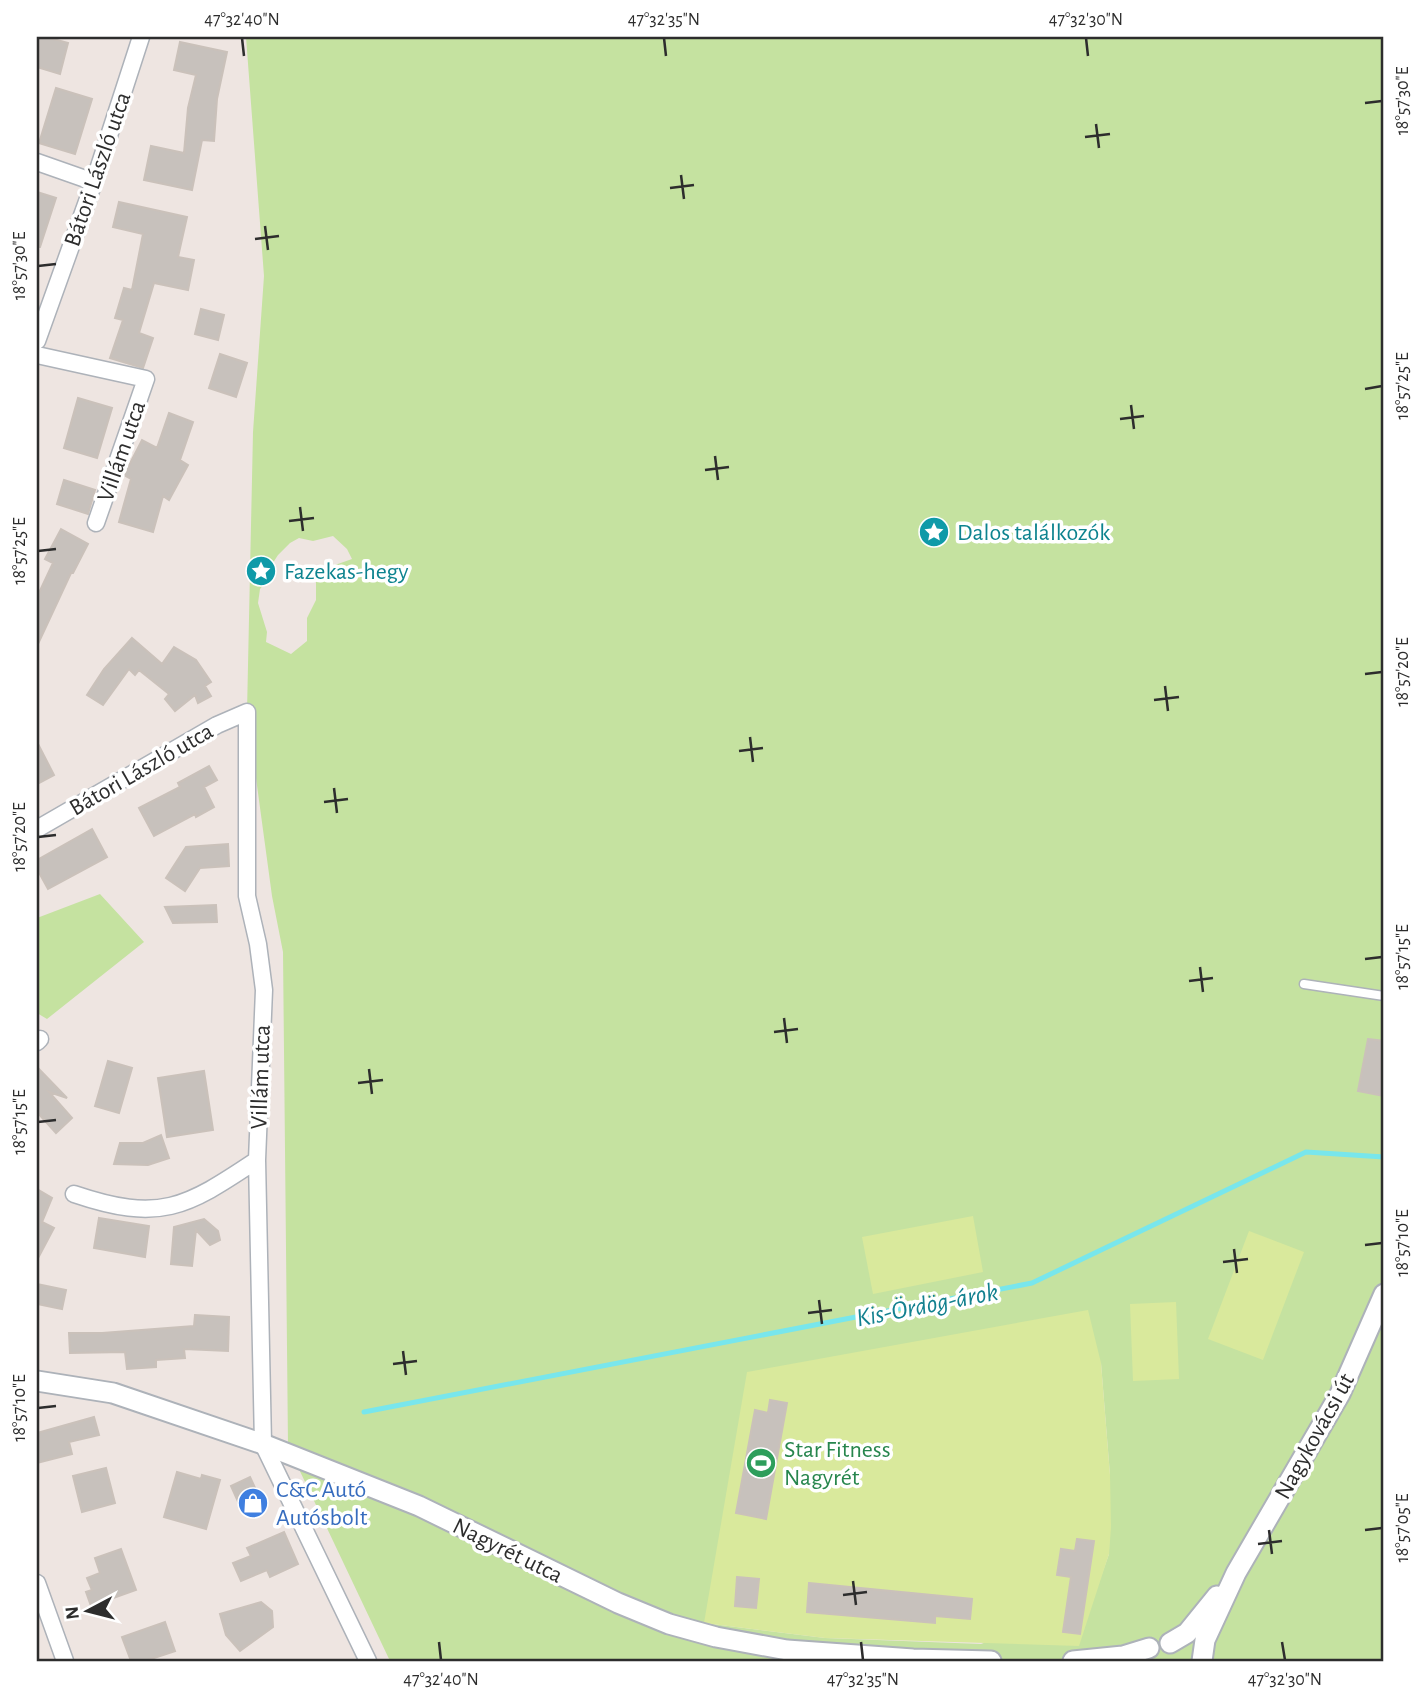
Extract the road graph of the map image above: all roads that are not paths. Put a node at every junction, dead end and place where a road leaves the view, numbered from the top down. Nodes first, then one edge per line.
1 (141, 37) edge
2 (37, 162) edge
3 (94, 182) junction
4 (37, 341) edge
5 (37, 355) edge
6 (96, 523) dead end
7 (247, 712) joint
8 (37, 830) edge
9 (1304, 984) dead end
10 (1384, 996) edge
11 (257, 1160) junction
12 (74, 1194) dead end
13 (1384, 1294) edge
14 (37, 1381) edge
15 (263, 1444) junction
16 (1236, 1573) junction
17 (37, 1583) edge
18 (1171, 1643) junction
19 (1142, 1655) edge
20 (65, 1661) edge
21 (368, 1661) edge
22 (991, 1661) edge
23 (1073, 1661) edge
24 (1201, 1661) edge

1 - 3 street, Bátori László utca
2 - 3 street
3 - 4 street, Bátori László utca
5 - 6 street, Villám utca
7 - 8 street, Bátori László utca
7 - 11 street, Villám utca
9 - 10 lane
11 - 12 street
11 - 15 street, Villám utca
13 - 16 street, Nagykovácsi út
14 - 15 street, Nagyrét utca
15 - 21 street
15 - 22 street, Nagyrét utca
16 - 18 street, Nagykovácsi út
16 - 24 street, Nagykovácsi út
17 - 20 street
18 - 19 street
18 - 24 street
19 - 23 street

